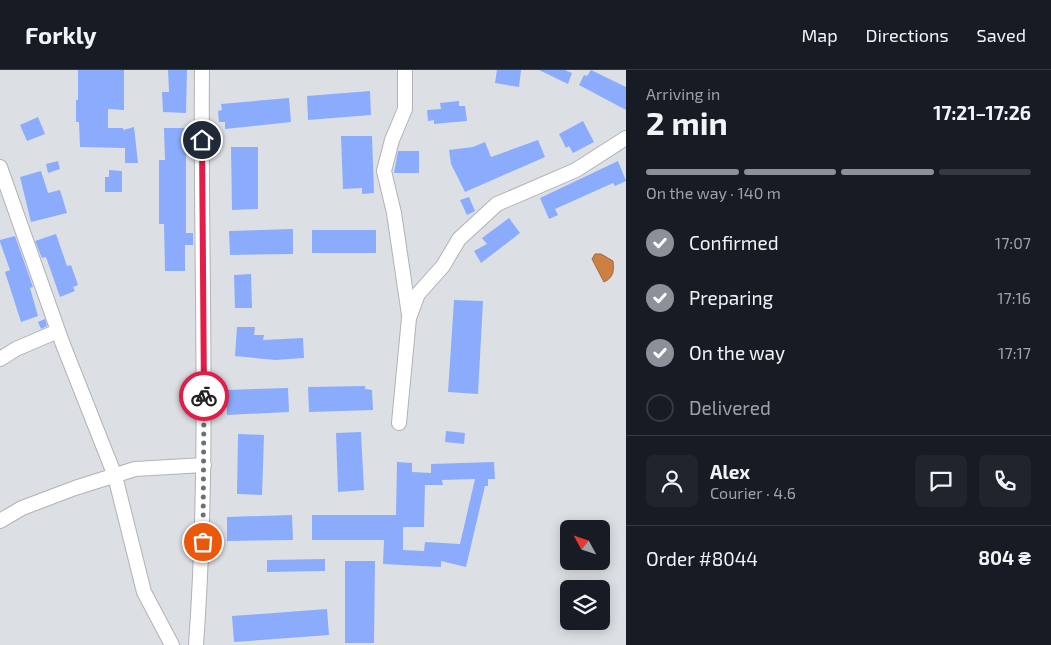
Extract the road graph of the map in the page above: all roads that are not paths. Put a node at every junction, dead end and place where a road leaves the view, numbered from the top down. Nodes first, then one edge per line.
1 (202, 70) edge
2 (405, 70) edge
3 (626, 138) edge
4 (0, 167) edge
5 (443, 266) junction
6 (403, 269) junction
7 (409, 318) junction
8 (58, 331) junction
9 (0, 359) edge
10 (399, 423) dead end
11 (204, 465) junction
12 (114, 476) junction
13 (0, 521) edge
14 (172, 645) edge
15 (196, 645) edge

1 - 11 street
2 - 6 street
3 - 5 street
4 - 8 street
5 - 6 street
5 - 7 street
6 - 7 street
7 - 10 street
8 - 9 street
8 - 12 street
11 - 12 street
11 - 15 street
12 - 13 street
12 - 14 street

